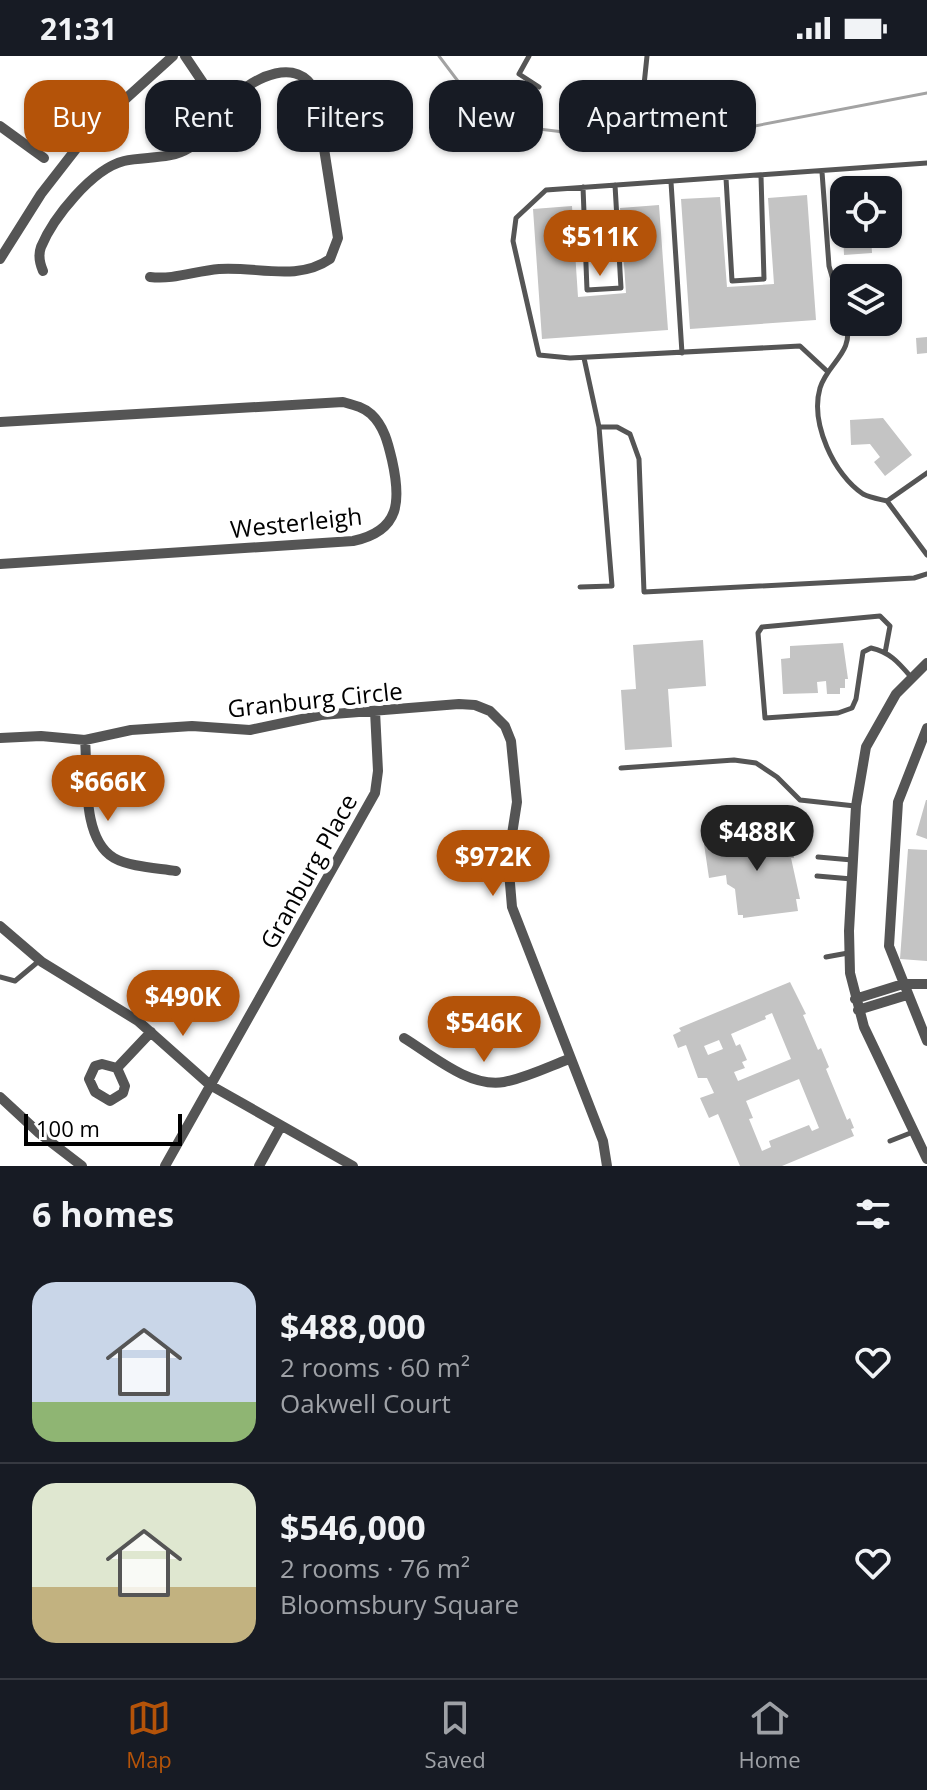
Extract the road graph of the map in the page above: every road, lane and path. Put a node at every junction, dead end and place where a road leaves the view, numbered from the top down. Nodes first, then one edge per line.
1 (173, 56) edge
2 (185, 56) edge
3 (529, 56) edge
4 (647, 56) edge
5 (201, 80) edge
6 (260, 80) edge
7 (528, 80) edge
8 (645, 80) edge
9 (0, 126) edge
10 (180, 152) edge
11 (44, 158) dead end
12 (927, 163) edge
13 (822, 172) junction
14 (761, 176) junction
15 (726, 178) junction
16 (671, 182) junction
17 (615, 185) junction
18 (583, 187) junction
19 (0, 259) edge
20 (830, 269) edge
21 (43, 271) dead end
22 (150, 277) dead end
23 (847, 336) edge
24 (682, 353) junction
25 (584, 358) junction
26 (828, 372) junction
27 (0, 422) edge
28 (599, 427) junction
29 (927, 473) edge
30 (887, 501) junction
31 (926, 552) edge
32 (0, 564) edge
33 (927, 575) edge
34 (580, 587) dead end
35 (885, 653) junction
36 (927, 663) edge
37 (911, 677) junction
38 (375, 711) junction
39 (927, 728) edge
40 (0, 738) edge
41 (85, 740) junction
42 (621, 768) dead end
43 (856, 806) junction
44 (818, 857) dead end
45 (853, 860) junction
46 (176, 871) dead end
47 (817, 876) dead end
48 (852, 879) junction
49 (2, 933) edge
50 (849, 953) junction
51 (826, 957) dead end
52 (40, 960) junction
53 (0, 977) edge
54 (927, 984) edge
55 (905, 990) junction
56 (856, 1004) junction
57 (151, 1032) junction
58 (926, 1036) edge
59 (404, 1038) dead end
60 (569, 1059) junction
61 (117, 1068) dead end
62 (210, 1085) junction
63 (0, 1097) edge
64 (281, 1126) junction
65 (914, 1131) junction
66 (890, 1141) dead end
67 (927, 1159) edge
68 (82, 1166) edge
69 (165, 1166) edge
70 (259, 1166) edge
71 (353, 1166) edge
72 (607, 1166) edge

1 - 19 street
2 - 5 street
3 - 7 lane
4 - 8 lane
6 - 22 street
9 - 11 street
10 - 21 street
12 - 13 lane
13 - 14 lane
13 - 20 lane
14 - 15 lane
14 - 15 lane
15 - 16 lane
16 - 17 lane
16 - 24 lane
17 - 18 lane
17 - 18 lane
18 - 25 lane
23 - 26 lane
24 - 25 lane
24 - 26 lane
25 - 28 lane
26 - 30 lane
27 - 32 street, Westerleigh
28 - 33 lane
28 - 34 lane
29 - 30 lane
30 - 31 lane
35 - 35 lane
35 - 37 lane
36 - 37 street
37 - 43 street
38 - 41 street, Granburg Circle
38 - 60 street, Granburg Circle
38 - 62 street, Granburg Place
39 - 55 street
40 - 41 street, Granburg Circle
41 - 46 street
42 - 43 lane
43 - 45 street
44 - 45 lane
45 - 48 street
47 - 48 lane
48 - 50 street
49 - 52 street
50 - 51 lane
50 - 56 street
52 - 53 lane
52 - 57 street
54 - 55 street
55 - 56 street
55 - 58 street
56 - 65 street
57 - 61 street
57 - 62 street
59 - 60 street
60 - 72 street, Granburg Circle
62 - 64 street
62 - 69 street, Granburg Place
63 - 68 street
64 - 70 street
64 - 71 street
65 - 66 lane
65 - 67 street

